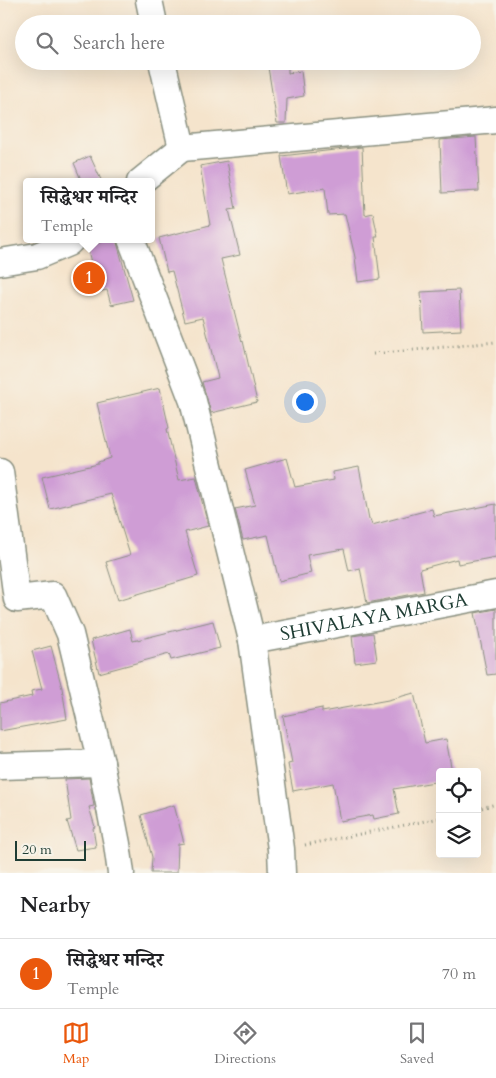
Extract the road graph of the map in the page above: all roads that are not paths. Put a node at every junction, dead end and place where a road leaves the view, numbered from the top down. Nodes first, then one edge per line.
1 (149, 0) edge
2 (152, 15) edge
3 (164, 70) edge
4 (496, 120) edge
5 (182, 148) junction
6 (145, 178) edge
7 (68, 243) edge
8 (133, 243) edge
9 (0, 262) edge
10 (0, 472) edge
11 (496, 594) edge
12 (252, 640) junction
13 (101, 763) junction
14 (0, 766) edge
15 (281, 861) edge
16 (121, 873) edge

1 - 2 street
3 - 5 street
4 - 5 street
5 - 6 street
7 - 9 street
8 - 12 street
10 - 13 street
11 - 12 street, SHIVALAYA MARGA
12 - 15 street
13 - 14 street
13 - 16 street

